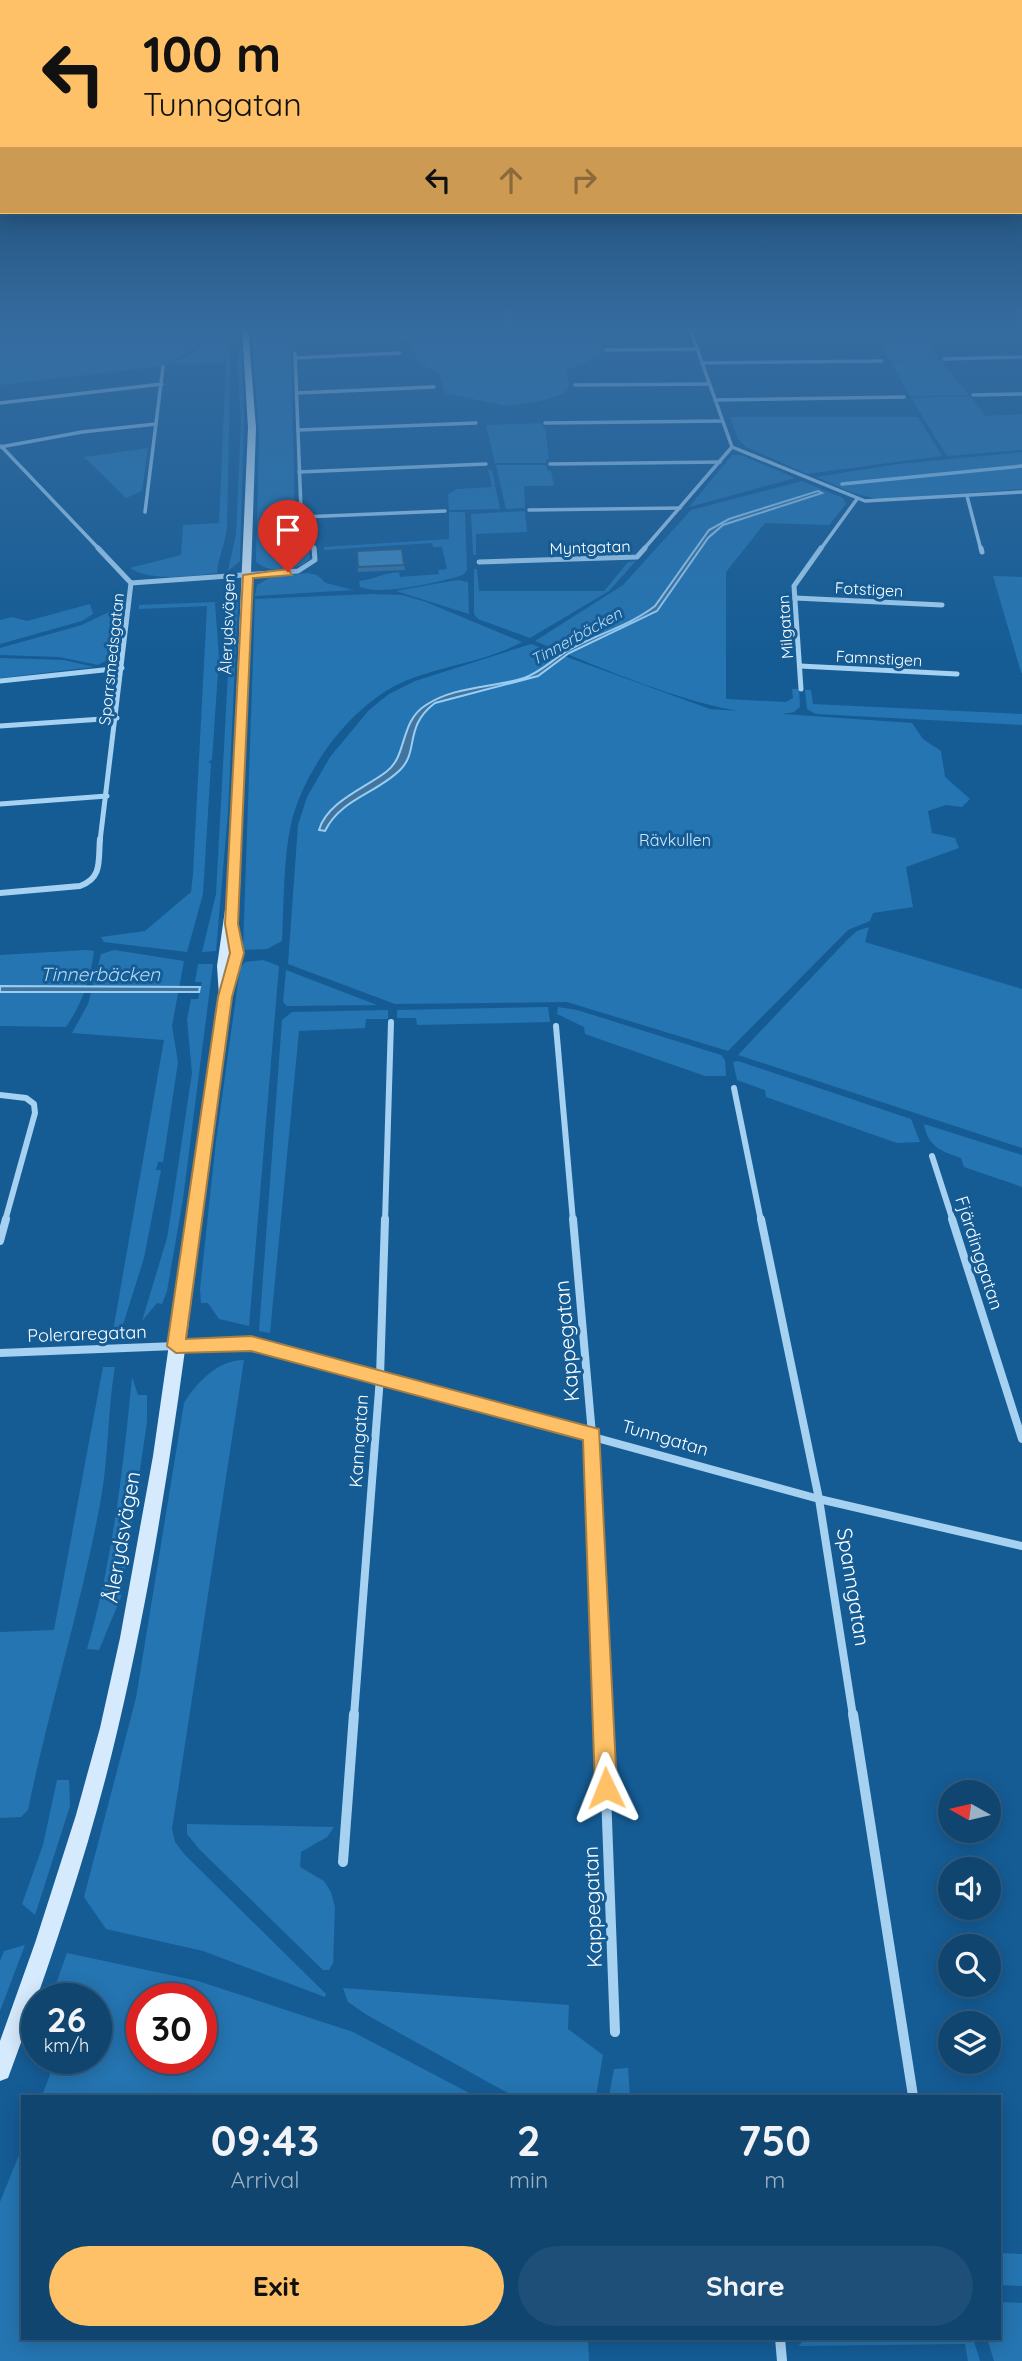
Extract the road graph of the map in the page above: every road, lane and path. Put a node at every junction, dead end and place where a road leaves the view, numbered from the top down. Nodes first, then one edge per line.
1 (59, 436) edge
2 (154, 436) edge
3 (252, 436) edge
4 (298, 436) edge
5 (728, 436) edge
6 (0, 447) edge
7 (732, 447) junction
8 (720, 462) junction
9 (486, 464) dead end
10 (550, 464) dead end
11 (299, 472) junction
12 (1022, 492) edge
13 (967, 496) junction
14 (857, 499) junction
15 (680, 508) junction
16 (529, 510) dead end
17 (445, 511) dead end
18 (145, 512) dead end
19 (302, 517) junction
20 (982, 552) dead end
21 (479, 562) dead end
22 (248, 575) junction
23 (131, 583) junction
24 (795, 598) junction
25 (942, 605) dead end
26 (800, 666) junction
27 (122, 668) junction
28 (957, 674) dead end
29 (0, 681) edge
30 (802, 689) dead end
31 (117, 718) junction
32 (0, 726) edge
33 (107, 796) junction
34 (0, 804) edge
35 (0, 893) edge
36 (391, 1022) dead end
37 (556, 1026) dead end
38 (734, 1088) dead end
39 (0, 1095) edge
40 (932, 1156) dead end
41 (0, 1241) edge
42 (176, 1346) junction
43 (0, 1353) edge
44 (380, 1377) junction
45 (592, 1434) junction
46 (1022, 1439) edge
47 (820, 1499) junction
48 (1022, 1546) edge
49 (343, 1862) dead end
50 (615, 2032) dead end
51 (0, 2070) edge
52 (913, 2095) edge
53 (780, 2340) edge
54 (782, 2361) edge

1 - 6 street
2 - 18 street
3 - 22 main road, Ålerydsvägen
4 - 11 street
5 - 7 street
6 - 23 street, Sporrsmedsgatan
7 - 8 street, Myntgatan
7 - 14 street
8 - 10 street
8 - 15 street, Myntgatan
9 - 11 street
11 - 19 street
12 - 13 street
13 - 14 street
13 - 20 street
14 - 24 street, Milgatan
15 - 16 street
15 - 21 street, Myntgatan
17 - 19 street
19 - 22 street
22 - 23 street
22 - 42 main road, Ålerydsvägen
23 - 27 street, Sporrsmedsgatan
24 - 25 street, Fotstigen
24 - 26 street, Milgatan
26 - 28 street, Famnstigen
26 - 30 street, Milgatan
27 - 29 street
27 - 31 street, Sporrsmedsgatan
31 - 32 street
31 - 33 street, Sporrsmedsgatan
33 - 34 street
33 - 35 street, Sporrsmedsgatan
36 - 44 street, Kanngatan
37 - 45 street, Kappegatan
38 - 47 street, Spanngatan
39 - 41 street
40 - 46 street, Fjärdinggatan
42 - 43 street, Poleraregatan
42 - 44 street, Tunngatan
42 - 51 main road, Ålerydsvägen
44 - 45 street, Tunngatan
44 - 49 street, Kanngatan
45 - 47 street, Tunngatan
45 - 50 street, Kappegatan
47 - 48 street, Tunngatan
47 - 52 street, Spanngatan
53 - 54 street

